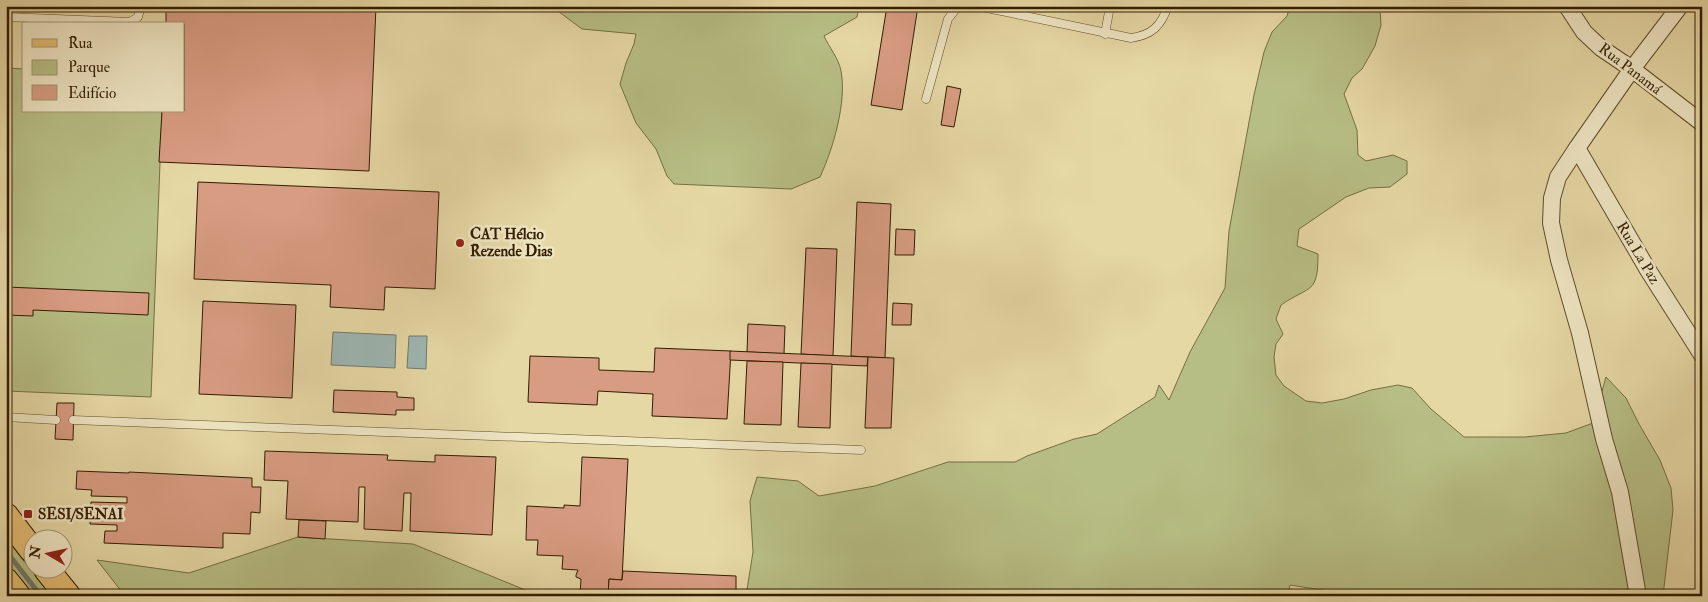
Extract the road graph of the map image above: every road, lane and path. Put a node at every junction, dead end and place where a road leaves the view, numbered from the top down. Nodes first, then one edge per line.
1 (141, 6) edge
2 (965, 6) edge
3 (977, 6) edge
4 (1110, 6) edge
5 (1168, 6) edge
6 (1567, 6) edge
7 (1680, 6) edge
8 (6, 17) edge
9 (1105, 34) junction
10 (1632, 69) junction
11 (926, 99) dead end
12 (1702, 123) edge
13 (1577, 148) junction
14 (1702, 355) edge
15 (8, 418) edge
16 (56, 420) dead end
17 (73, 420) dead end
18 (861, 450) dead end
19 (6, 516) edge
20 (22, 537) edge
21 (56, 580) edge
22 (6, 581) edge
23 (18, 596) edge
24 (68, 596) edge
25 (1638, 596) edge

1 - 8 lane
2 - 11 lane
3 - 9 lane
4 - 9 lane
5 - 9 lane
6 - 10 street, Rua Panamá
7 - 10 street
10 - 12 street, Rua Panamá
10 - 13 street
13 - 14 street, Rua La Paz
13 - 25 street
15 - 16 lane
17 - 18 lane
19 - 20 main road
21 - 24 main road
22 - 23 main road

